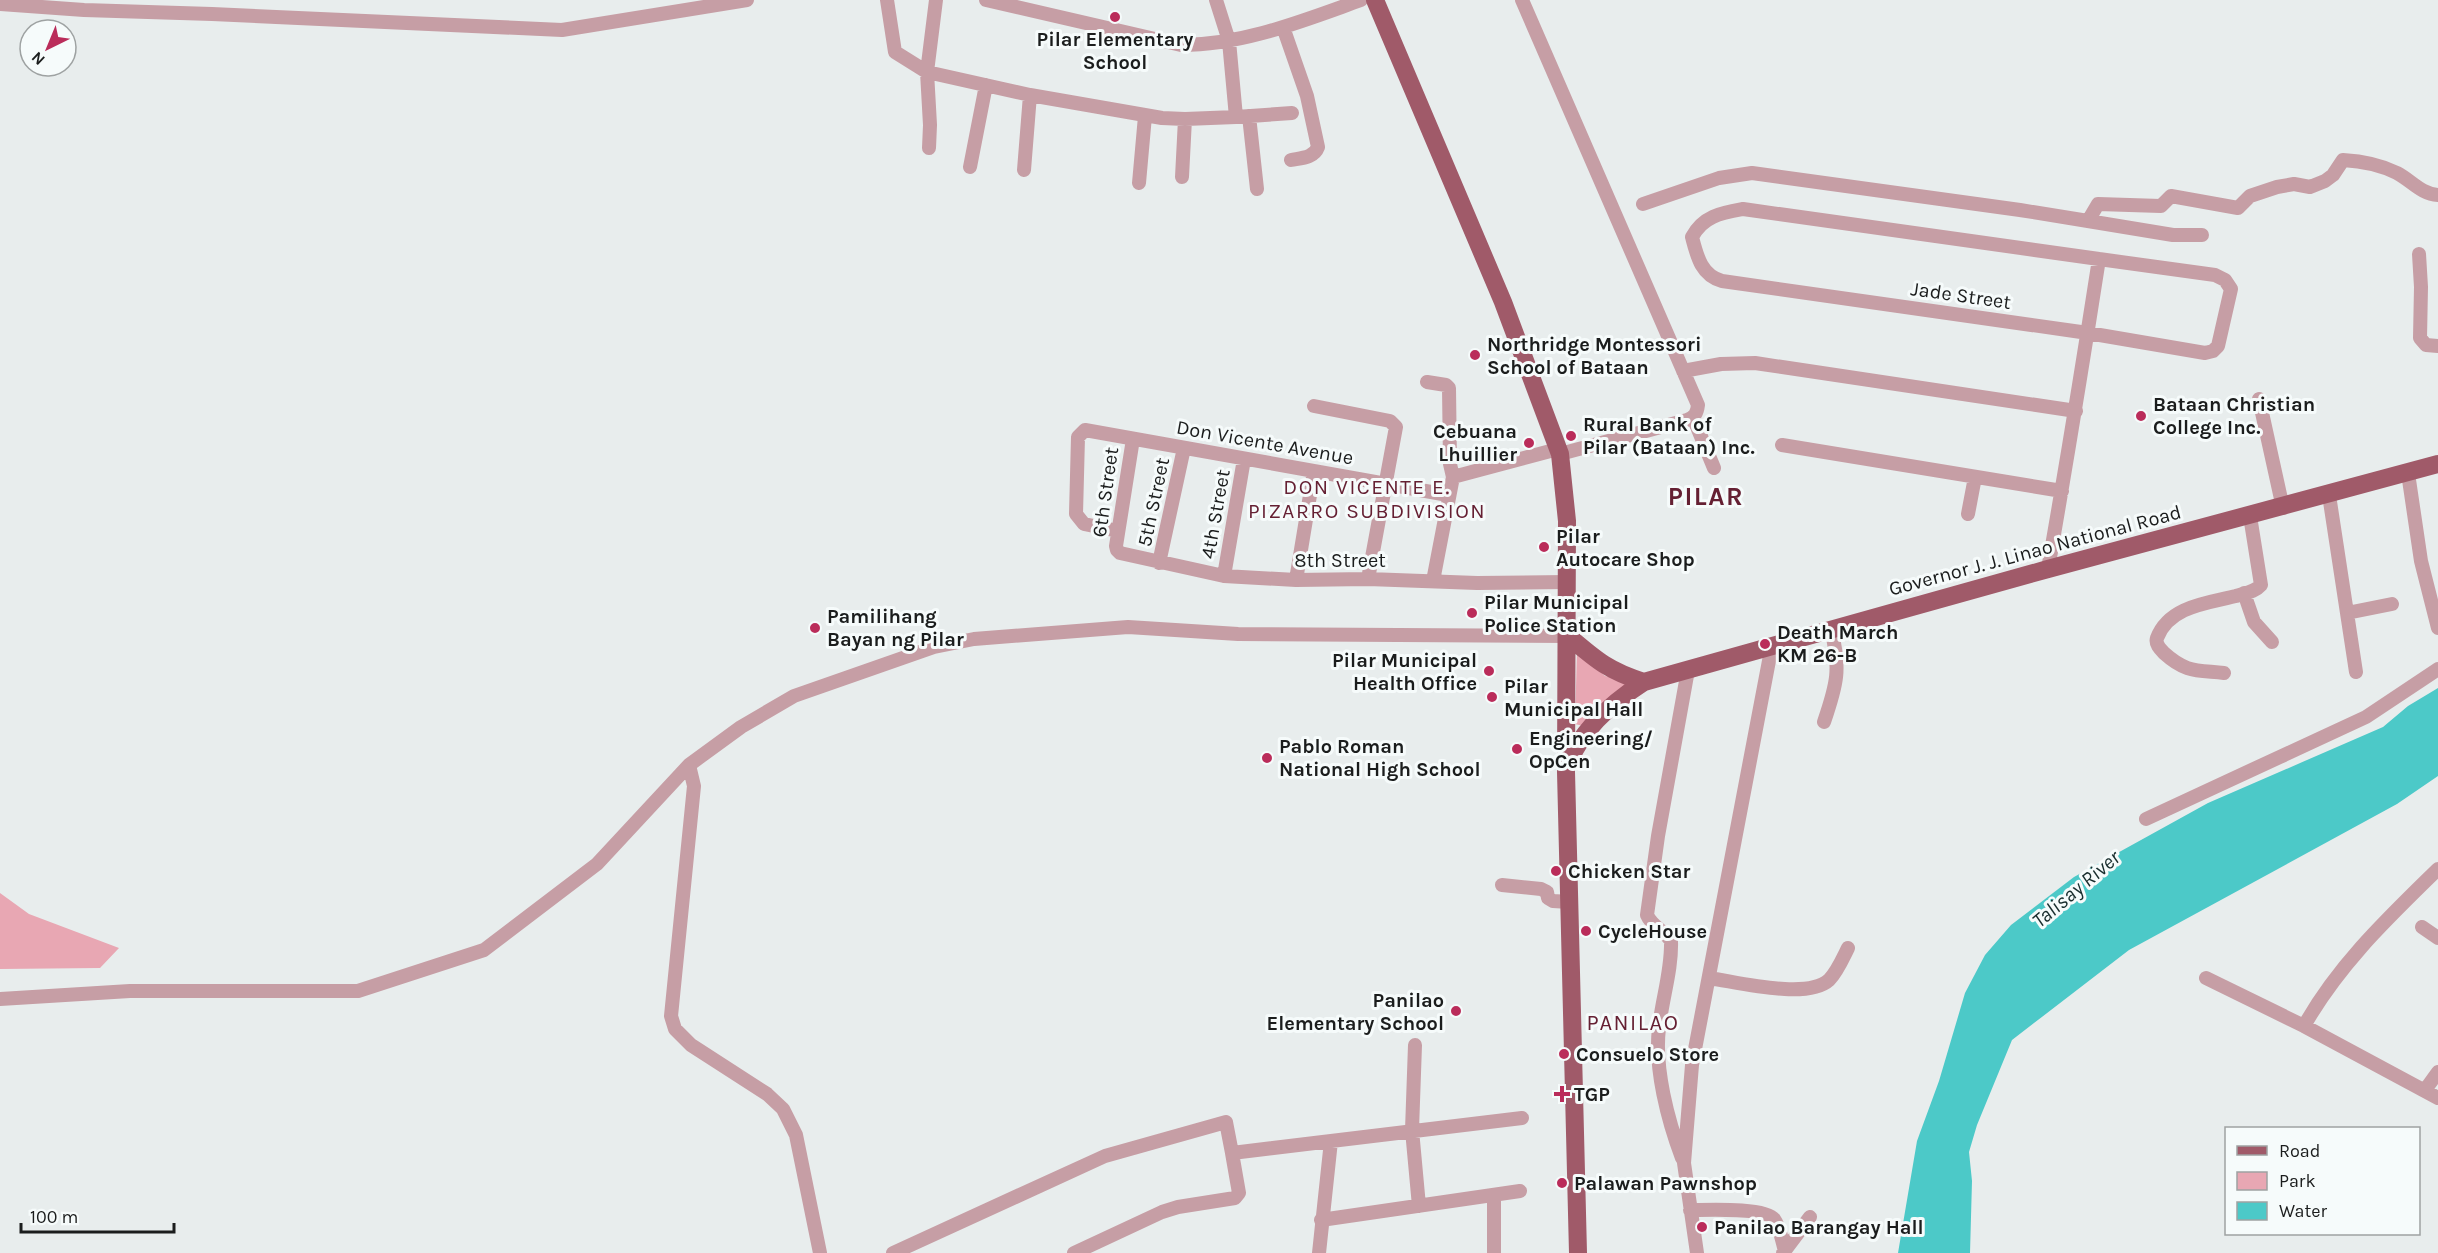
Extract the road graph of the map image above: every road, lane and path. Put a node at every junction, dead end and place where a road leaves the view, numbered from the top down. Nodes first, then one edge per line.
1 (747, 0) edge
2 (887, 0) edge
3 (936, 0) edge
4 (986, 0) edge
5 (1216, 0) edge
6 (1360, 0) edge
7 (1375, 0) edge
8 (1522, 0) edge
9 (727, 2) edge
10 (0, 4) edge
11 (213, 7) edge
12 (1284, 27) junction
13 (1229, 41) junction
14 (927, 72) junction
15 (986, 85) junction
16 (1030, 95) junction
17 (1292, 113) dead end
18 (1145, 116) junction
19 (1242, 117) junction
20 (1185, 119) junction
21 (929, 148) dead end
22 (1291, 160) dead end
23 (970, 167) dead end
24 (1024, 170) dead end
25 (1182, 177) dead end
26 (1139, 183) dead end
27 (1257, 189) dead end
28 (2438, 195) edge
29 (1643, 204) dead end
30 (2088, 221) junction
31 (2202, 235) dead end
32 (2420, 254) dead end
33 (2099, 259) junction
34 (2088, 333) junction
35 (2438, 346) edge
36 (1683, 371) junction
37 (1427, 382) dead end
38 (2259, 399) dead end
39 (1314, 406) dead end
40 (2076, 411) junction
41 (1693, 417) junction
42 (1133, 439) junction
43 (1782, 445) dead end
44 (1184, 448) junction
45 (1559, 452) junction
46 (1244, 459) junction
47 (2438, 465) edge
48 (1714, 468) dead end
49 (1314, 471) junction
50 (2408, 473) junction
51 (1453, 477) junction
52 (1975, 477) junction
53 (1385, 484) junction
54 (2062, 491) junction
55 (1448, 495) junction
56 (2329, 495) junction
57 (2283, 508) junction
58 (1968, 514) dead end
59 (2250, 516) junction
60 (1118, 531) junction
61 (1117, 550) joint
62 (1159, 563) junction
63 (2048, 569) junction
64 (1224, 576) junction
65 (1368, 579) junction
66 (1296, 580) junction
67 (1433, 581) junction
68 (1567, 582) junction
69 (2244, 593) junction
70 (2392, 603) dead end
71 (2347, 613) junction
72 (2438, 627) edge
73 (1831, 629) junction
74 (1568, 636) junction
75 (2272, 642) dead end
76 (1772, 645) junction
77 (2438, 669) edge
78 (1688, 670) junction
79 (2356, 672) dead end
80 (2224, 673) dead end
81 (1644, 682) junction
82 (1824, 722) dead end
83 (689, 765) junction
84 (1566, 772) junction
85 (2146, 819) dead end
86 (2438, 869) edge
87 (1503, 885) dead end
88 (1569, 902) junction
89 (2422, 927) dead end
90 (2438, 938) edge
91 (1848, 948) dead end
92 (1709, 978) junction
93 (2206, 978) dead end
94 (0, 999) edge
95 (2304, 1026) junction
96 (1415, 1045) dead end
97 (2438, 1072) edge
98 (2425, 1090) junction
99 (2438, 1098) edge
100 (1522, 1118) dead end
101 (1412, 1130) junction
102 (1331, 1141) junction
103 (1232, 1153) junction
104 (1684, 1163) junction
105 (1520, 1191) dead end
106 (1494, 1195) junction
107 (1419, 1206) junction
108 (1690, 1210) junction
109 (1810, 1217) dead end
110 (1321, 1220) junction
111 (1784, 1252) edge
112 (820, 1253) edge
113 (893, 1253) edge
114 (1074, 1253) edge
115 (1318, 1253) edge
116 (1494, 1253) edge
117 (1578, 1253) edge
118 (1697, 1253) edge

1 - 9 street
2 - 14 street
3 - 14 street
4 - 13 street
5 - 13 street
6 - 12 street
7 - 45 main road
8 - 36 street
9 - 11 street
10 - 11 street
12 - 13 street
12 - 22 street
13 - 19 street
14 - 15 street
14 - 21 street
15 - 16 street
15 - 23 street
16 - 18 street
16 - 24 street
17 - 19 street
18 - 20 street
18 - 26 street
19 - 20 street
19 - 27 street
20 - 25 street
28 - 30 street
29 - 30 street
30 - 31 street
32 - 35 street
33 - 34 street
33 - 34 street, Jade Street
33 - 34 street, Jade Street
34 - 40 street
36 - 40 street
36 - 41 street
37 - 51 street
38 - 57 street
39 - 53 street
40 - 54 street
41 - 45 street
41 - 48 street
42 - 44 street, Don Vicente Avenue
42 - 60 street, 6th Street
42 - 60 street, Don Vicente Avenue
43 - 52 street
44 - 46 street, Don Vicente Avenue
44 - 62 street, 5th Street
45 - 51 street
45 - 68 main road
46 - 49 street, Don Vicente Avenue
46 - 64 street, 4th Street
47 - 50 main road, Governor J. J. Linao National Road
49 - 53 street, Don Vicente Avenue
49 - 66 street
50 - 56 main road, Governor J. J. Linao National Road
50 - 72 street
51 - 55 street
52 - 54 street
52 - 58 street
53 - 55 street, Don Vicente Avenue
53 - 65 street
54 - 63 street
55 - 67 street
56 - 57 main road, Governor J. J. Linao National Road
56 - 71 street
57 - 59 main road, Governor J. J. Linao National Road
59 - 63 main road, Governor J. J. Linao National Road
59 - 69 street
60 - 61 street, 6th Street
61 - 62 street, 8th Street
62 - 64 street, 8th Street
63 - 73 main road, Governor J. J. Linao National Road
64 - 66 street, 8th Street
65 - 66 street, 8th Street
65 - 67 street, 8th Street
67 - 68 street, 8th Street
68 - 74 main road
69 - 75 street
69 - 80 street
70 - 71 street
71 - 79 street
73 - 76 main road, Governor J. J. Linao National Road
73 - 82 street
74 - 81 main road
74 - 83 street
74 - 84 main road
76 - 78 main road, Governor J. J. Linao National Road
76 - 92 street
77 - 85 street
78 - 81 main road, Governor J. J. Linao National Road
78 - 104 street
81 - 84 main road, Governor J. J. Linao National Road
83 - 94 street
83 - 112 street
84 - 88 main road
86 - 95 street
87 - 88 street
88 - 117 main road
89 - 90 street
91 - 92 street
92 - 104 street
93 - 95 street
95 - 98 street
96 - 101 street
97 - 98 street
98 - 99 street
100 - 101 street
101 - 102 street
101 - 107 street
102 - 103 street
102 - 110 street
103 - 113 street
103 - 114 street
104 - 108 street
105 - 106 street
106 - 107 street
106 - 116 street
107 - 110 street
108 - 111 street
108 - 118 street
109 - 111 street
110 - 115 street

